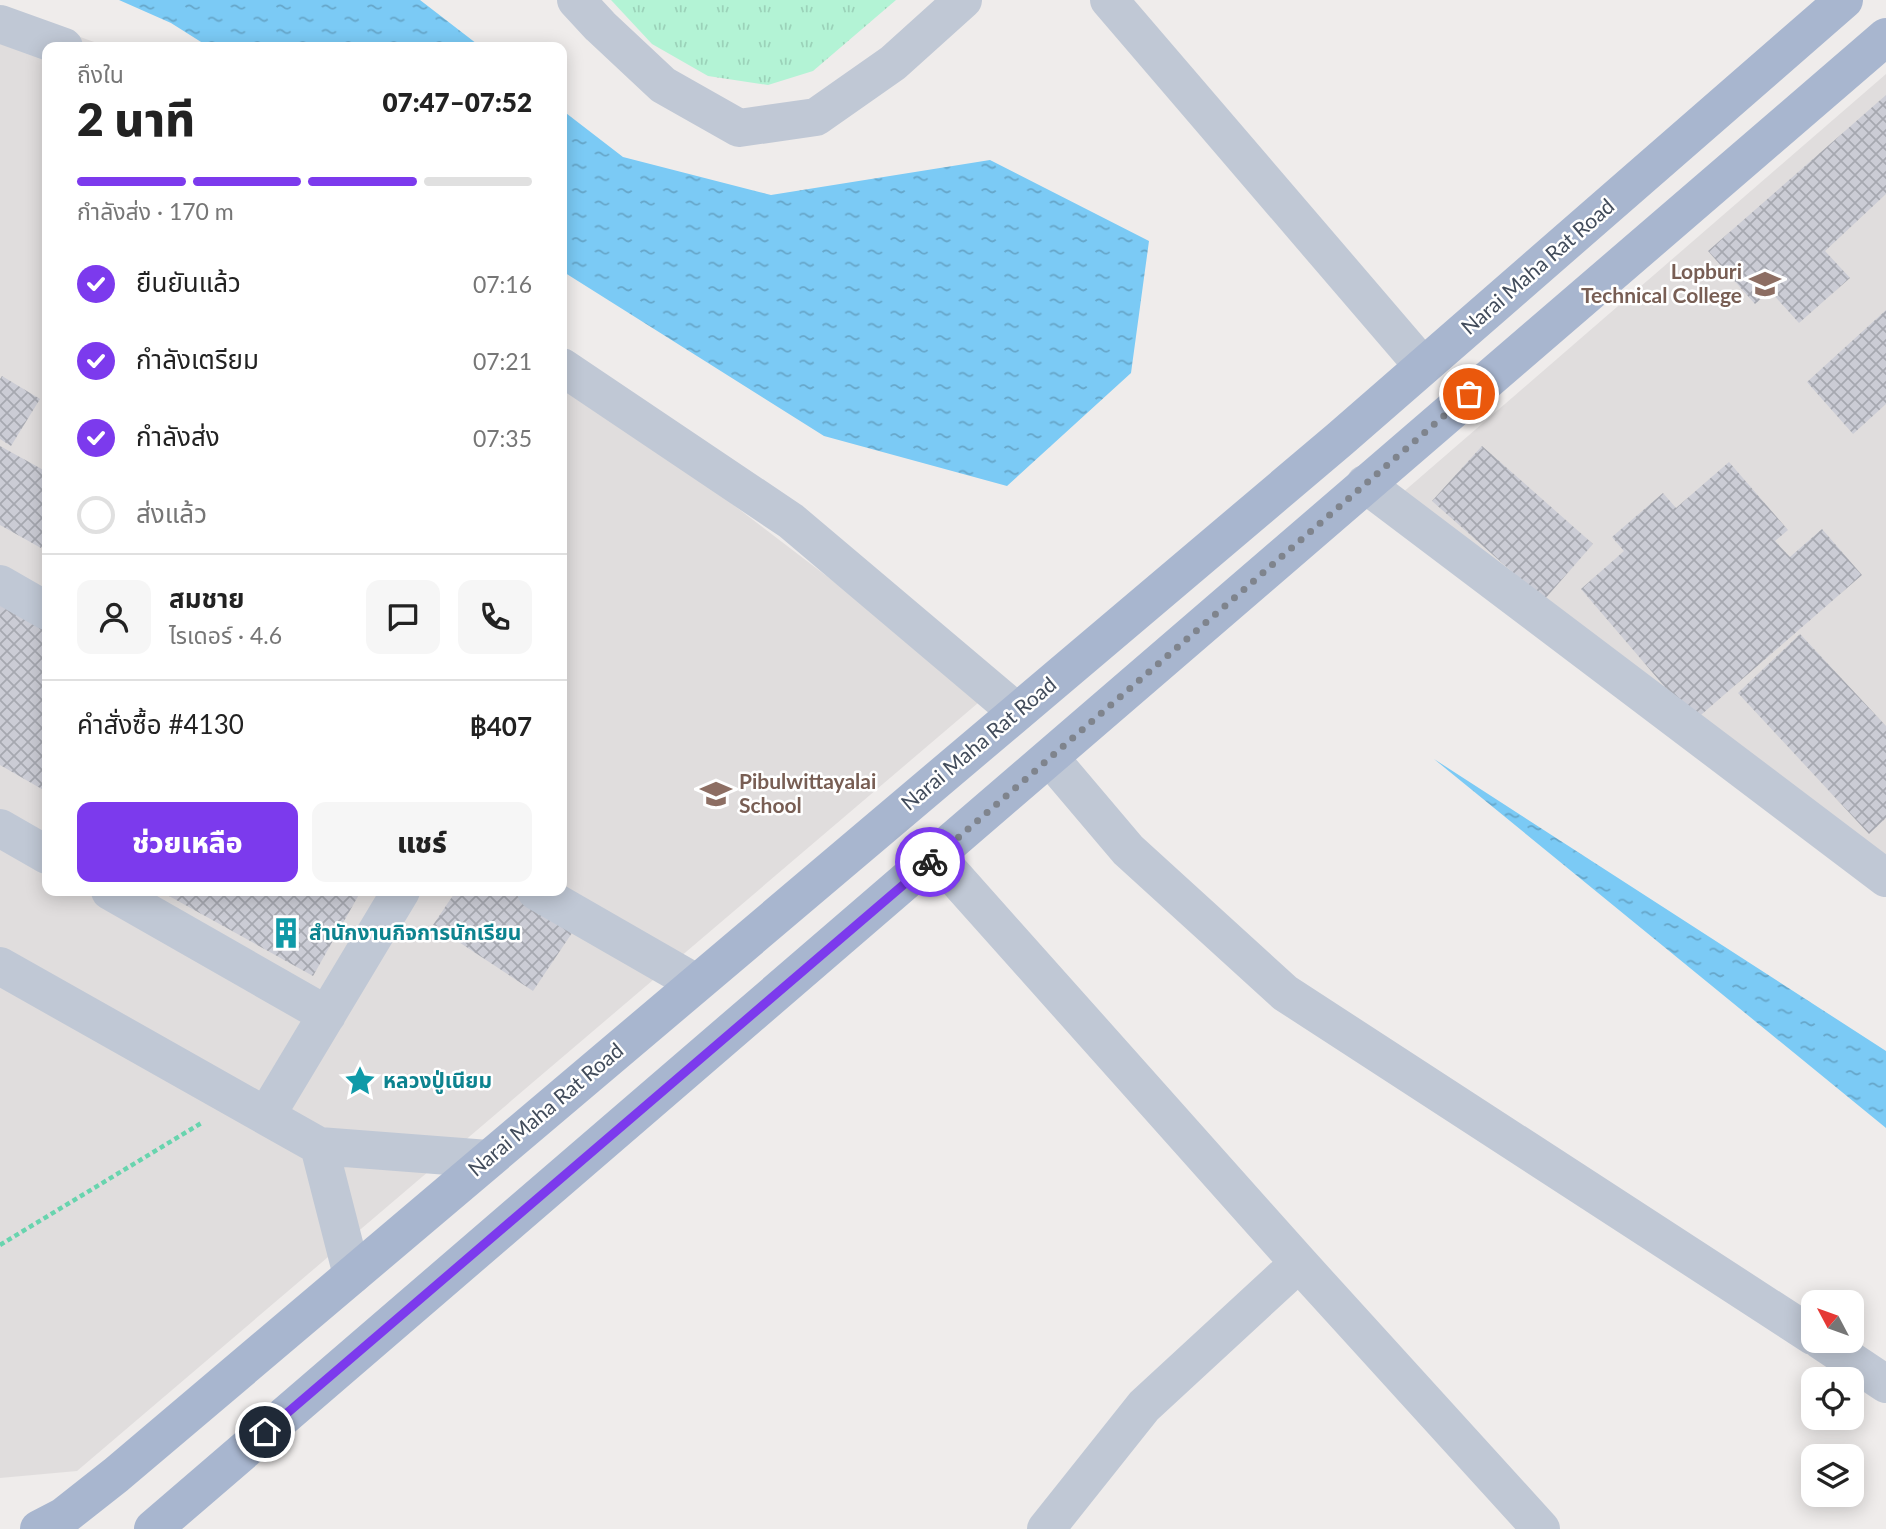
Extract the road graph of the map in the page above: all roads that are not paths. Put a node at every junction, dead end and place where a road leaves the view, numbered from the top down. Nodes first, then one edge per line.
1 (576, 0) edge
2 (963, 0) edge
3 (1110, 0) edge
4 (1844, 0) edge
5 (0, 24) edge
6 (1886, 37) edge
7 (50, 42) edge
8 (1423, 366) junction
9 (567, 370) edge
10 (1365, 484) junction
11 (0, 584) edge
12 (42, 608) edge
13 (1017, 712) junction
14 (1050, 758) junction
15 (0, 828) edge
16 (42, 852) edge
17 (936, 856) junction
18 (1886, 878) edge
19 (119, 896) edge
20 (398, 896) edge
21 (545, 896) edge
22 (0, 966) edge
23 (696, 983) junction
24 (327, 1015) junction
25 (252, 1108) junction
26 (319, 1146) junction
27 (488, 1159) junction
28 (1299, 1263) junction
29 (352, 1275) junction
30 (1801, 1328) edge
31 (1840, 1353) edge
32 (1886, 1384) edge
33 (39, 1529) edge
34 (153, 1529) edge
35 (1046, 1529) edge
36 (1541, 1529) edge

1 - 2 street
3 - 8 street
4 - 8 main road, Narai Maha Rat Road
5 - 7 street
6 - 10 main road
8 - 13 main road, Narai Maha Rat Road
9 - 13 street
10 - 14 main road
10 - 18 street
11 - 12 street
13 - 23 main road, Narai Maha Rat Road
14 - 17 main road
14 - 30 street
15 - 16 street
17 - 28 street
17 - 34 main road
19 - 24 street
20 - 24 street
21 - 23 street
22 - 25 street
23 - 27 main road, Narai Maha Rat Road
24 - 25 street
25 - 26 street
26 - 27 street
26 - 29 street
27 - 29 main road, Narai Maha Rat Road
28 - 35 street
28 - 36 street
29 - 33 main road, Narai Maha Rat Road
31 - 32 street

